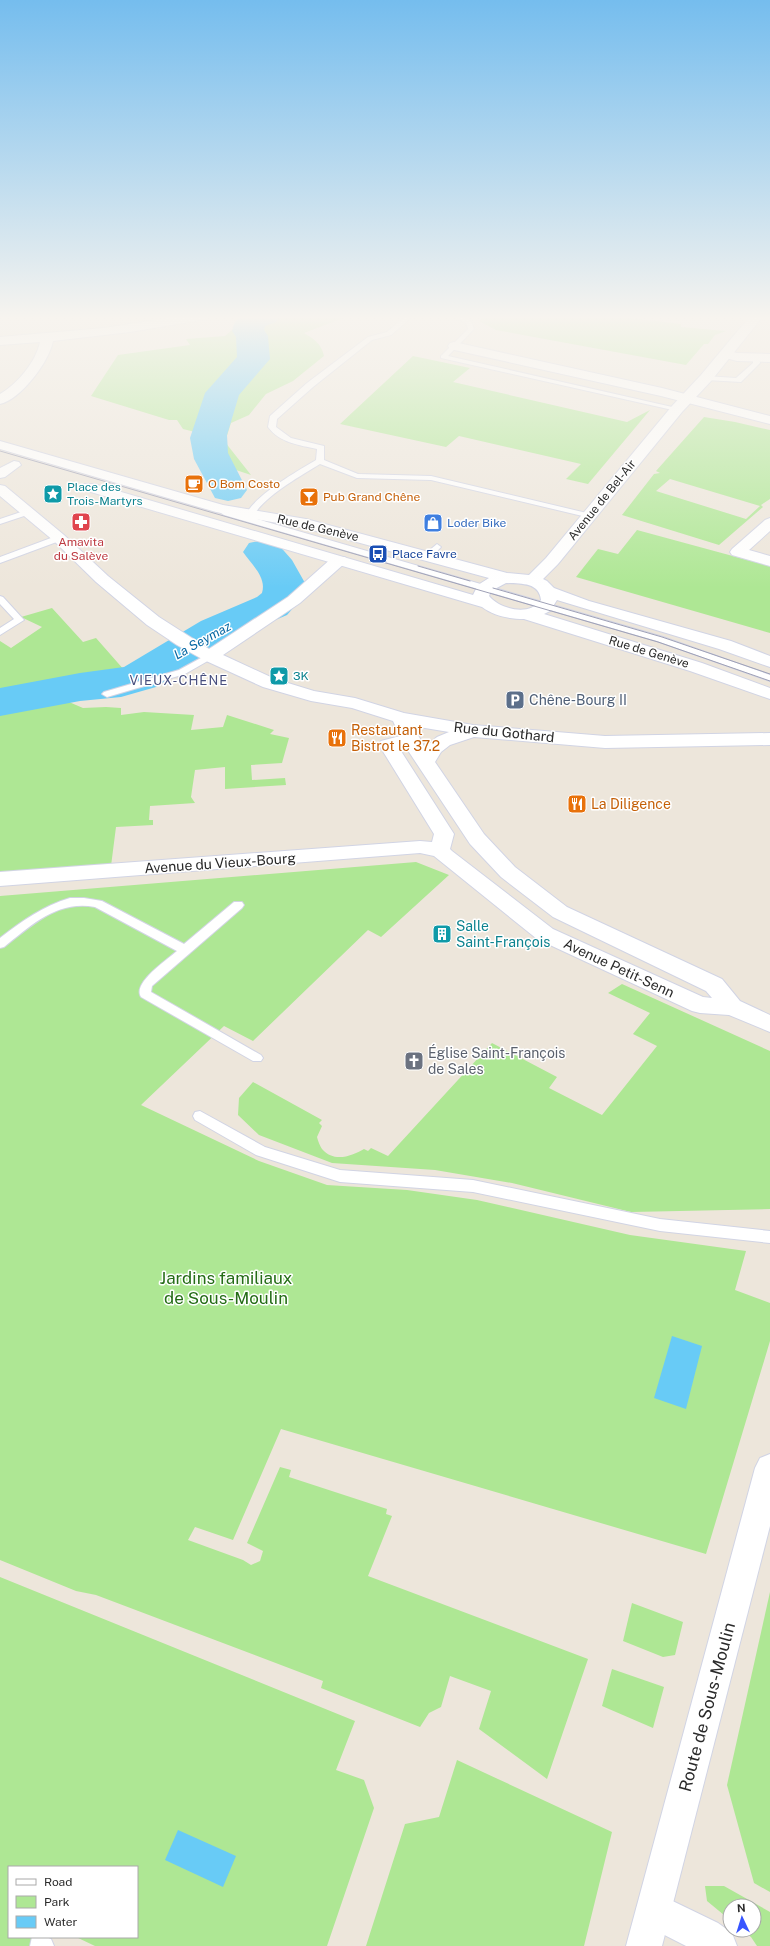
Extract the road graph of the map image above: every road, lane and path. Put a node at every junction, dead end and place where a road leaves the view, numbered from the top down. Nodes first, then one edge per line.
1 (287, 406) edge
2 (679, 406) edge
3 (691, 406) edge
4 (770, 420) edge
5 (0, 445) edge
6 (0, 461) edge
7 (320, 461) junction
8 (14, 465) junction
9 (29, 470) dead end
10 (0, 474) edge
11 (73, 482) dead end
12 (0, 489) edge
13 (221, 509) junction
14 (27, 512) junction
15 (250, 514) junction
16 (588, 516) junction
17 (284, 519) junction
18 (0, 522) edge
19 (770, 523) edge
20 (263, 531) junction
21 (59, 538) junction
22 (0, 560) edge
23 (339, 560) junction
24 (770, 561) edge
25 (506, 578) junction
26 (532, 581) junction
27 (484, 595) junction
28 (547, 598) junction
29 (2, 602) edge
30 (527, 614) junction
31 (0, 632) edge
32 (206, 654) junction
33 (770, 662) edge
34 (770, 678) edge
35 (107, 694) dead end
36 (770, 694) edge
37 (401, 718) junction
38 (473, 731) junction
39 (410, 739) junction
40 (770, 739) edge
41 (426, 762) junction
42 (440, 850) junction
43 (0, 879) edge
44 (238, 905) dead end
45 (0, 944) edge
46 (185, 950) junction
47 (732, 1007) junction
48 (770, 1024) edge
49 (257, 1058) dead end
50 (200, 1116) dead end
51 (770, 1237) edge
52 (770, 1468) edge
53 (654, 1910) junction
54 (644, 1946) edge
55 (719, 1946) edge

1 - 7 lane
2 - 16 street, Avenue de Bel-Air
3 - 4 street
5 - 13 street, Rue de Genève
6 - 8 street
7 - 15 lane
7 - 16 lane
8 - 9 street
8 - 10 street
11 - 20 street, Rue de Genève
12 - 14 street, Rue du Gothard
13 - 15 street, Rue de Genève
13 - 20 lane
14 - 18 lane
14 - 21 street, Rue du Gothard
15 - 17 street, Rue de Genève
16 - 26 street, Avenue de Bel-Air
17 - 20 lane
17 - 25 street, Rue de Genève
19 - 24 street
20 - 23 street, Rue de Genève
20 - 27 lane
21 - 22 lane
21 - 32 street, Rue du Gothard
23 - 27 street, Rue de Genève
23 - 32 street
25 - 26 street, Rue de Genève
25 - 27 street, Rue de Genève
26 - 28 street, Rue de Genève
27 - 28 lane
27 - 30 street, Rue de Genève
28 - 30 street, Rue de Genève
28 - 33 street, Rue de Genève
28 - 34 lane
29 - 31 lane
30 - 36 street, Rue de Genève
32 - 35 lane
32 - 37 street, Rue du Gothard
37 - 38 street, Rue du Gothard
37 - 39 street, Avenue Petit-Senn
38 - 40 street, Rue du Gothard
38 - 41 street
39 - 41 street, Avenue Petit-Senn
39 - 42 street
41 - 47 street, Avenue Petit-Senn
42 - 43 street, Avenue du Vieux-Bourg
42 - 47 street, Avenue Petit-Senn
44 - 46 lane
45 - 46 lane
46 - 49 lane
47 - 48 street, Avenue Petit-Senn
50 - 51 lane
52 - 53 street, Route de Sous-Moulin
53 - 54 street, Route de Sous-Moulin
53 - 55 street

